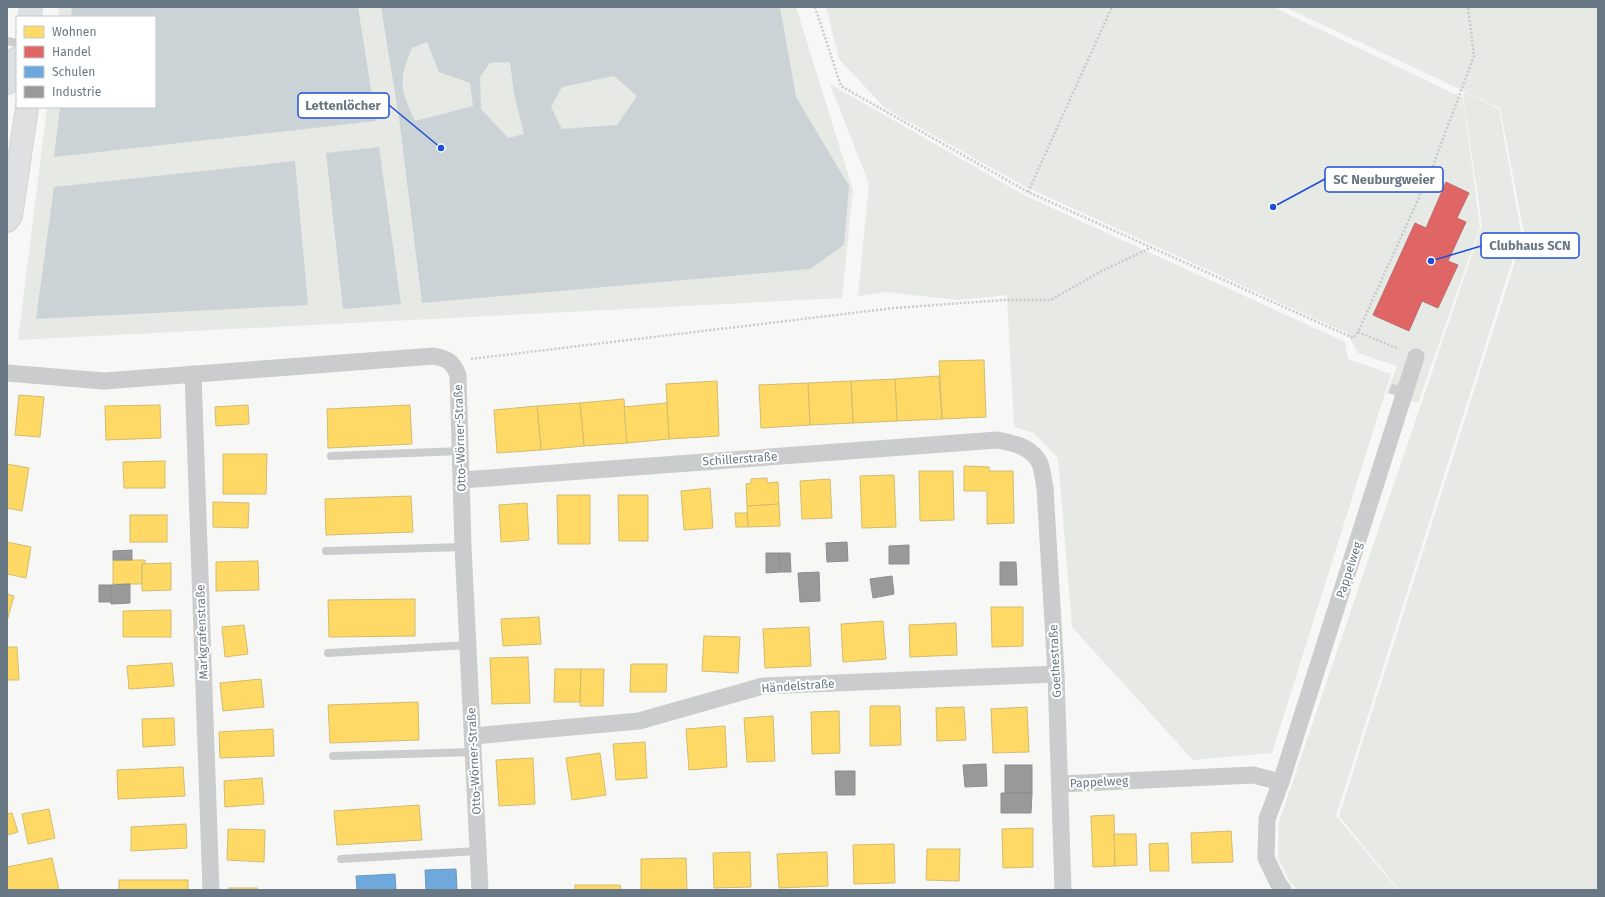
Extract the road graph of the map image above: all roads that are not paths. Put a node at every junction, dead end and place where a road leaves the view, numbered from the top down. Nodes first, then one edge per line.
1 (16, 60) edge
2 (7, 83) edge
3 (27, 108) edge
4 (7, 221) edge
5 (1416, 357) road end
6 (7, 373) edge
7 (193, 374) junction
8 (1018, 444) joint
9 (461, 451) junction
10 (331, 456) dead end
11 (462, 480) junction
12 (463, 547) junction
13 (326, 551) dead end
14 (468, 645) junction
15 (328, 652) dead end
16 (1056, 674) junction
17 (473, 744) junction
18 (332, 756) dead end
19 (1281, 782) junction
20 (1060, 784) junction
21 (478, 851) junction
22 (340, 859) dead end
23 (211, 890) edge
24 (480, 890) edge
25 (1063, 890) edge
26 (1283, 890) edge

1 - 2 main road
3 - 4 main road
5 - 19 street, Pappelweg
6 - 7 street
7 - 9 street, Otto-Wörner-Straße
7 - 23 street, Markgrafenstraße
8 - 11 street, Schillerstraße
8 - 16 street, Goethestraße
9 - 10 lane
9 - 11 street, Otto-Wörner-Straße
11 - 12 street, Otto-Wörner-Straße
12 - 13 lane
12 - 14 street, Otto-Wörner-Straße
14 - 15 lane
14 - 17 street, Otto-Wörner-Straße
16 - 17 street, Händelstraße
16 - 20 street, Goethestraße
17 - 18 lane
17 - 21 street, Otto-Wörner-Straße
19 - 20 street, Pappelweg
19 - 26 street, Pappelweg
20 - 25 street, Goethestraße
21 - 22 lane
21 - 24 street, Otto-Wörner-Straße

